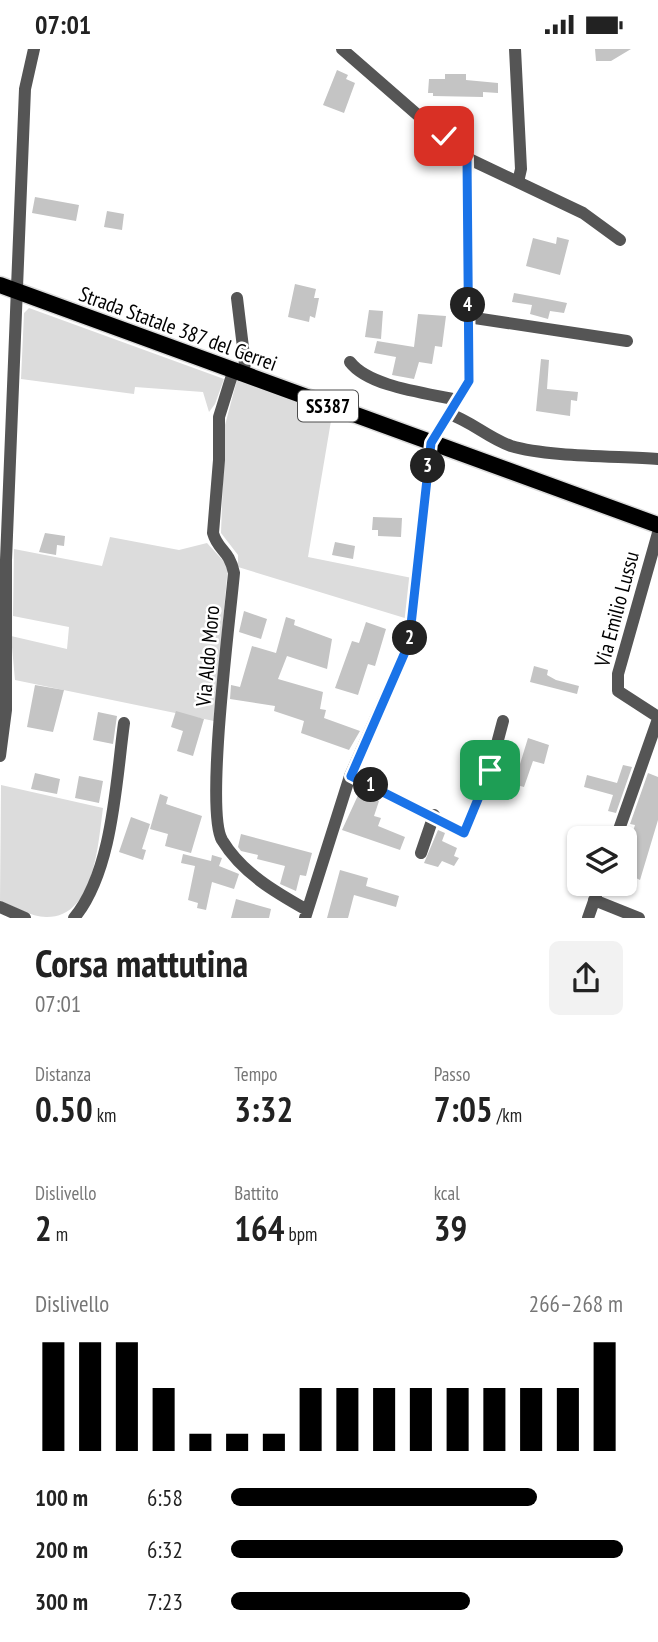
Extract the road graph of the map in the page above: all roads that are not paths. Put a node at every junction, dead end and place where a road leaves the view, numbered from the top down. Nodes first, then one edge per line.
1 (34, 49) edge
2 (342, 49) edge
3 (516, 49) edge
4 (467, 158) junction
5 (518, 182) junction
6 (620, 240) dead end
7 (0, 285) edge
8 (18, 291) junction
9 (237, 298) dead end
10 (468, 317) junction
11 (627, 341) dead end
12 (349, 362) dead end
13 (237, 374) junction
14 (457, 400) junction
15 (449, 414) junction
16 (431, 443) junction
17 (658, 459) edge
18 (658, 525) edge
19 (658, 533) edge
20 (658, 718) edge
21 (503, 721) dead end
22 (124, 723) dead end
23 (0, 756) edge
24 (351, 776) junction
25 (434, 815) junction
26 (620, 826) edge
27 (421, 853) dead end
28 (596, 896) edge
29 (594, 901) junction
30 (0, 907) edge
31 (306, 914) edge
32 (24, 918) edge
33 (74, 918) edge
34 (587, 918) edge
35 (639, 918) edge

1 - 8 street
2 - 4 street
3 - 5 street
4 - 5 street
4 - 10 street
5 - 6 street
7 - 8 main road, Strada Statale 387 del Gerrei / SS387
8 - 13 main road, Strada Statale 387 del Gerrei / SS387
8 - 23 street
9 - 13 street, Via Aldo Moro
10 - 11 street
10 - 14 street
12 - 14 street
13 - 16 main road, Strada Statale 387 del Gerrei / SS387
13 - 31 street, Via Aldo Moro
14 - 15 street
15 - 16 street
15 - 17 street
16 - 18 main road, Strada Statale 387 del Gerrei / SS387
16 - 24 street
19 - 20 street, Via Emilio Lussu
20 - 26 street, Via Emilio Lussu
21 - 25 street
22 - 33 street
24 - 25 street
24 - 31 street
25 - 27 street
28 - 29 street
29 - 34 street
29 - 35 street
30 - 32 street

